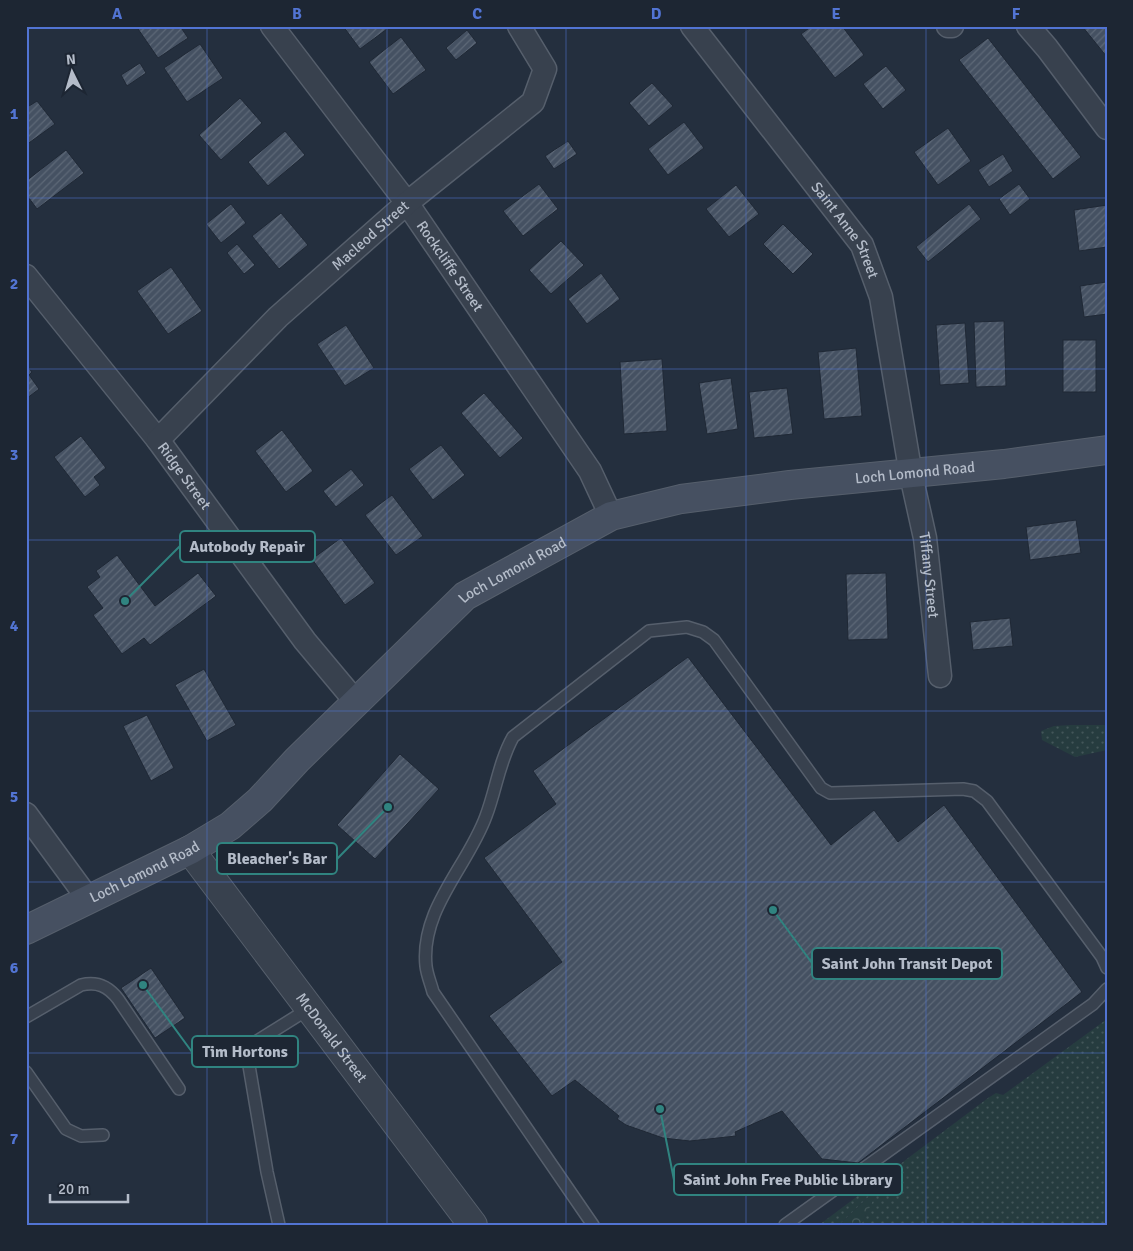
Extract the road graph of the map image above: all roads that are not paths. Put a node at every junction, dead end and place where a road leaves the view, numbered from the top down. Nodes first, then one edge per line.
1 (272, 26) edge
2 (519, 26) edge
3 (692, 26) edge
4 (948, 26) edge
5 (952, 26) edge
6 (1028, 26) edge
7 (1107, 128) edge
8 (408, 203) junction
9 (26, 276) edge
10 (158, 440) junction
11 (1107, 450) edge
12 (910, 475) junction
13 (611, 516) junction
14 (940, 676) dead end
15 (356, 702) junction
16 (26, 814) edge
17 (190, 850) junction
18 (89, 900) junction
19 (26, 930) edge
20 (1107, 968) edge
21 (1107, 989) edge
22 (310, 1008) junction
23 (26, 1017) edge
24 (26, 1072) edge
25 (179, 1089) dead end
26 (104, 1135) dead end
27 (279, 1225) edge
28 (474, 1225) edge
29 (593, 1225) edge
30 (785, 1225) edge

1 - 8 street, Rockcliffe Street
2 - 8 street, Macleod Street
3 - 12 street, Saint Anne Street
4 - 5 street
6 - 7 street
8 - 10 street, Macleod Street
8 - 13 street, Rockcliffe Street
9 - 10 street, Ridge Street
10 - 15 street, Ridge Street
11 - 12 main road, Loch Lomond Road
12 - 13 main road, Loch Lomond Road
12 - 14 street, Tiffany Street
13 - 15 main road, Loch Lomond Road
15 - 17 main road, Loch Lomond Road
16 - 18 street
17 - 18 main road, Loch Lomond Road
17 - 22 street, McDonald Street
18 - 19 main road, Loch Lomond Road
20 - 29 lane
21 - 30 lane
22 - 27 lane
22 - 28 street, McDonald Street
23 - 25 lane
24 - 26 lane

